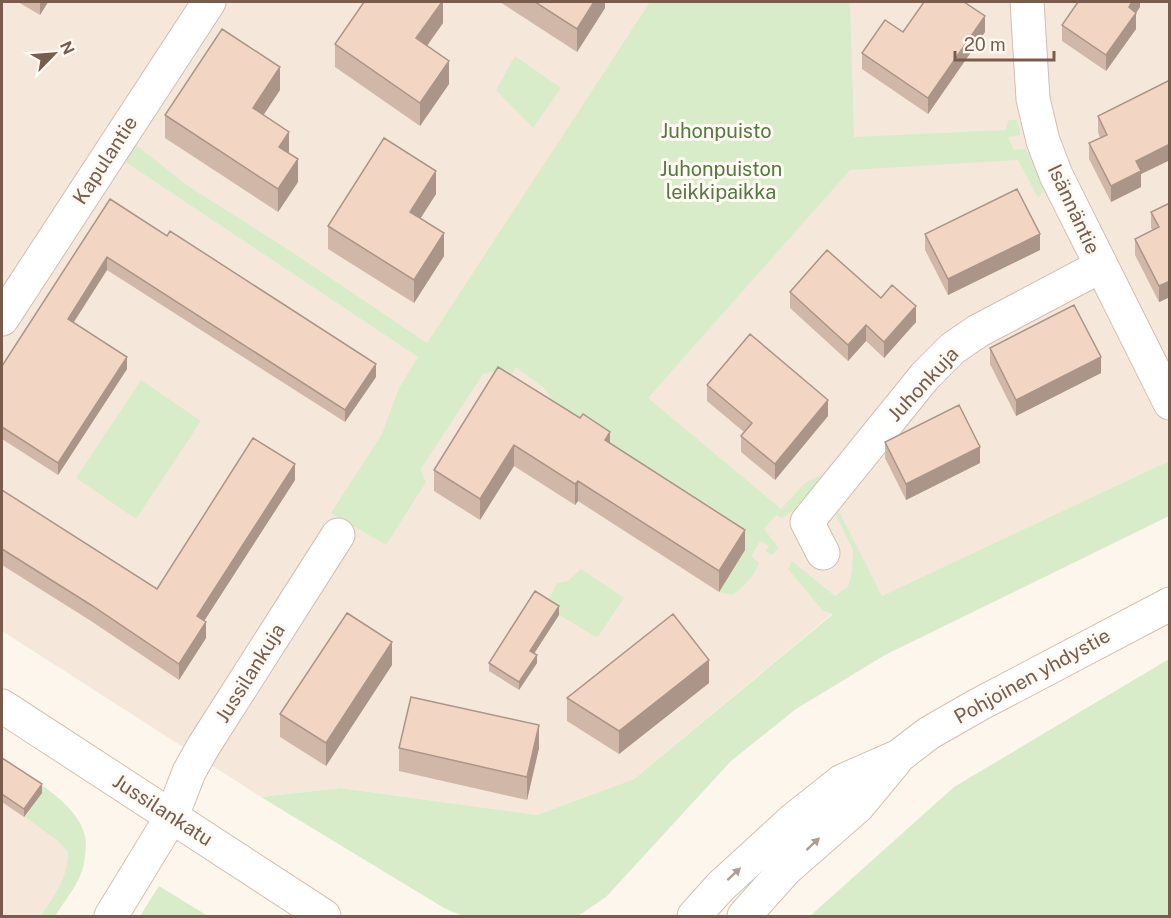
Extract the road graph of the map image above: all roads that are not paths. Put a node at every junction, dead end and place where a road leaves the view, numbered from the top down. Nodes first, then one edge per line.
1 (209, 2) edge
2 (1028, 2) edge
3 (1101, 266) junction
4 (2, 319) edge
5 (1170, 403) edge
6 (338, 535) dead end
7 (823, 553) dead end
8 (1170, 604) edge
9 (2, 706) edge
10 (899, 756) junction
11 (172, 816) junction
12 (111, 916) edge
13 (324, 916) edge
14 (694, 916) edge
15 (744, 916) edge

1 - 4 street, Kapulantie
2 - 3 street, Isännäntie
3 - 5 street, Isännäntie
3 - 7 street, Juhonkuja
6 - 11 street, Jussilankuja
8 - 10 street, Pohjoinen yhdystie
9 - 11 street, Jussilankatu
14 -> 10 street, Pohjoinen yhdystie
15 -> 10 street, Pohjoinen yhdystie
11 - 12 street, Jussilankuja
11 - 13 street, Jussilankatu

